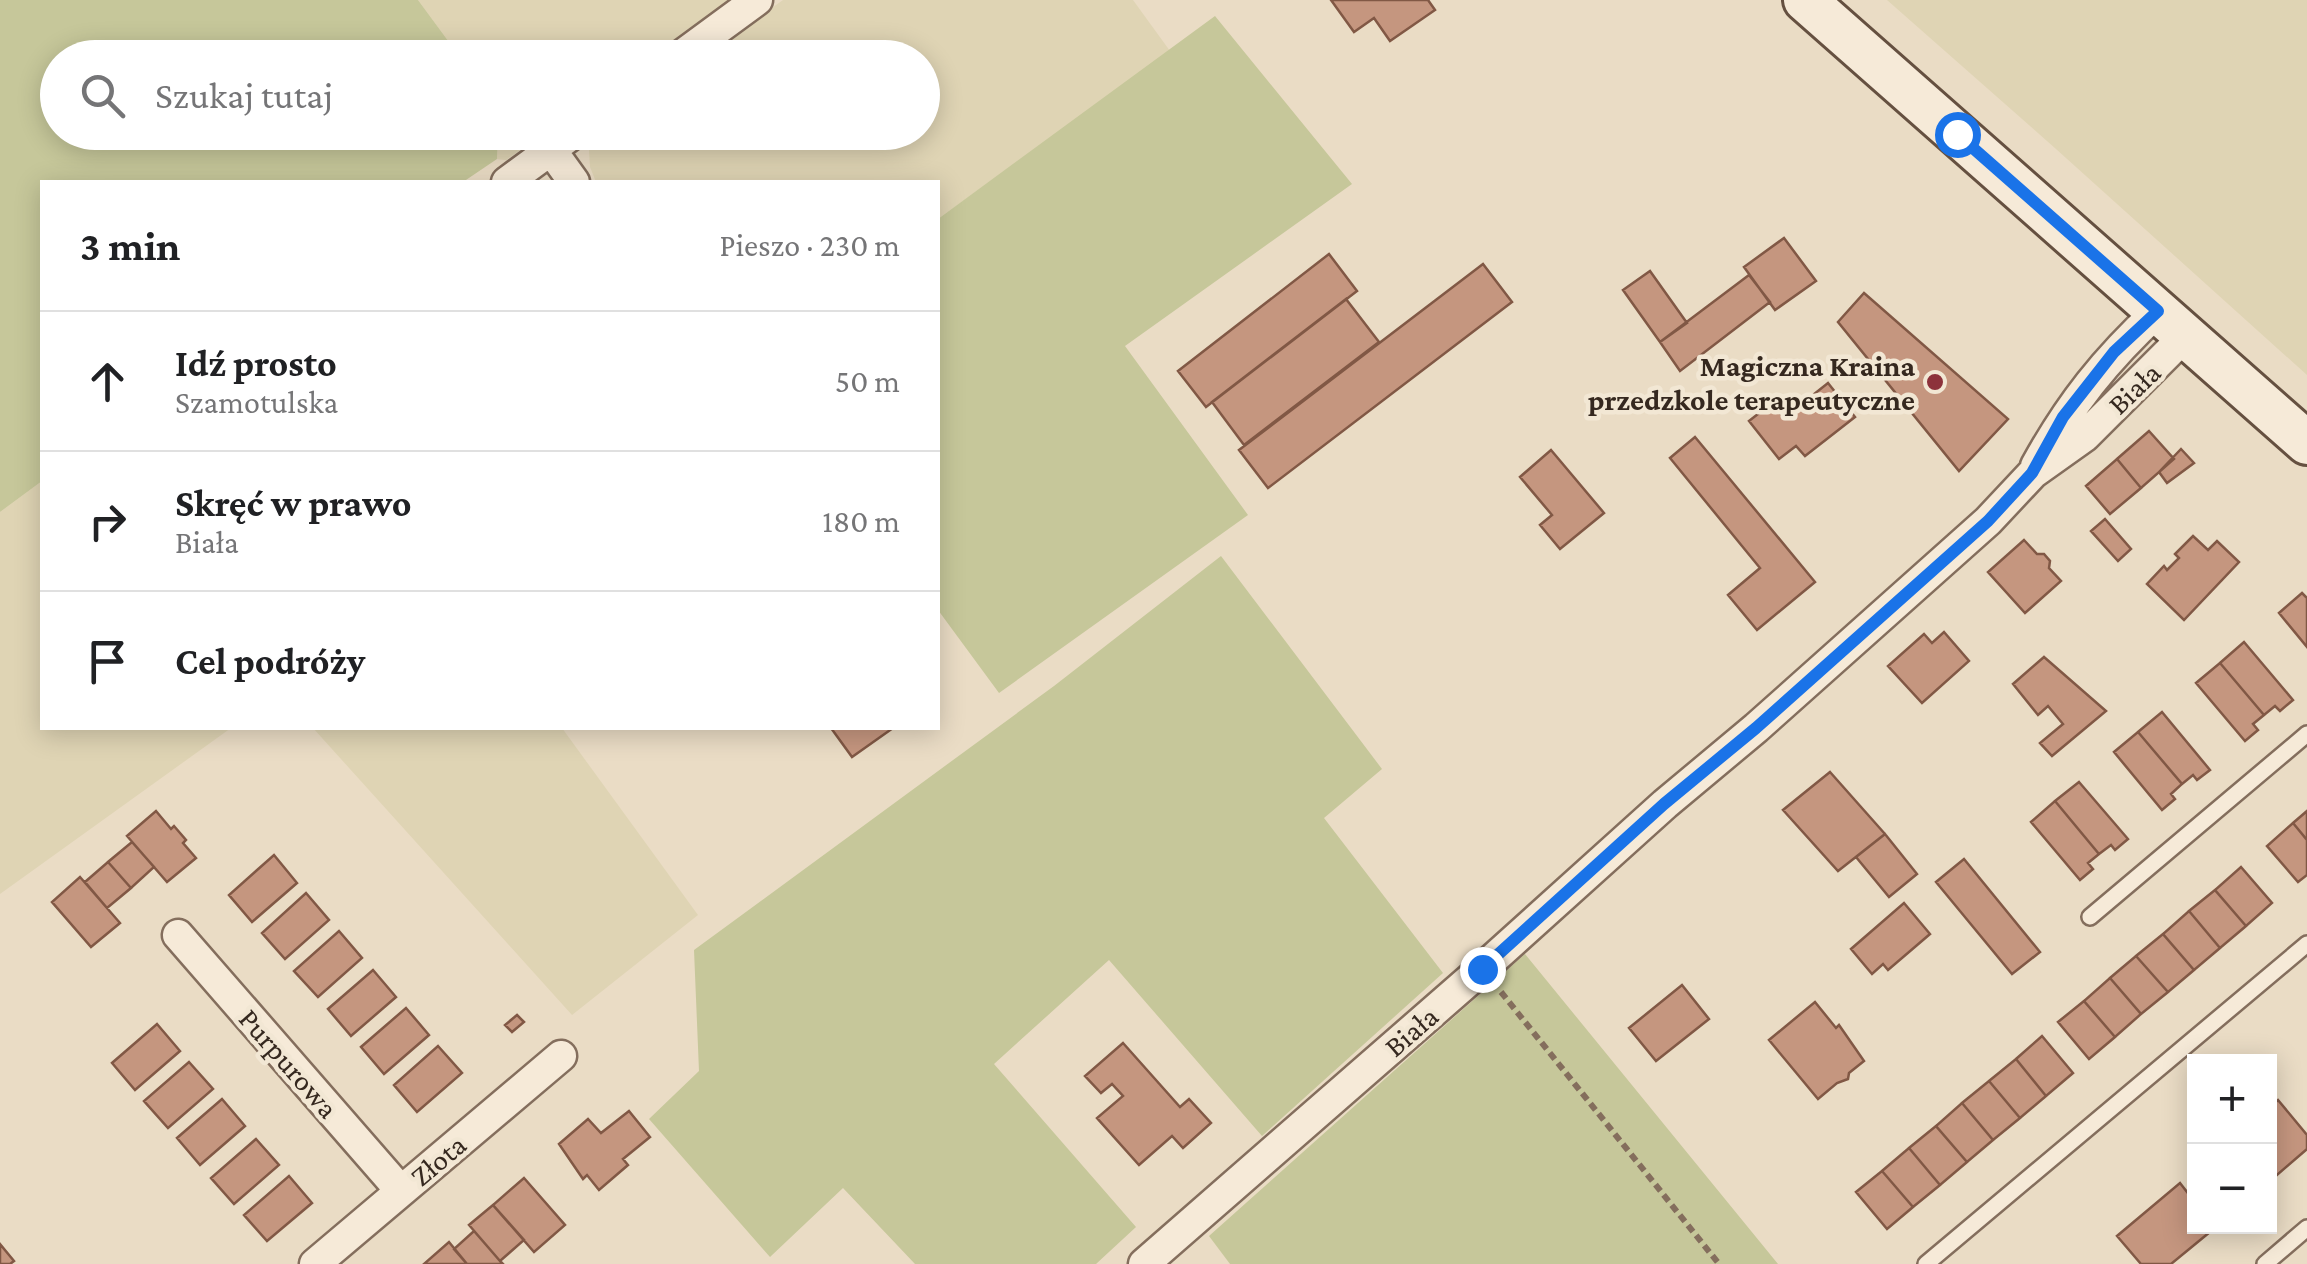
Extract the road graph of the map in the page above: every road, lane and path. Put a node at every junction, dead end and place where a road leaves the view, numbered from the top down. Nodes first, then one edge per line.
1 (757, 0) edge
2 (1805, 0) edge
3 (703, 40) edge
4 (552, 150) edge
5 (565, 150) edge
6 (509, 180) edge
7 (573, 180) edge
8 (2172, 324) junction
9 (2307, 443) edge
10 (2307, 734) edge
11 (2090, 918) dead end
12 (178, 934) dead end
13 (2307, 944) edge
14 (1482, 969) junction
15 (561, 1056) dead end
16 (401, 1191) junction
17 (2307, 1228) edge
18 (316, 1264) edge
19 (1144, 1264) edge
20 (1719, 1264) edge
21 (1926, 1264) edge
22 (2266, 1264) edge

1 - 3 street
2 - 8 street
4 - 6 street
5 - 7 street
8 - 9 street
8 - 14 street, Biała
10 - 11 lane
12 - 16 street, Purpurowa
13 - 21 lane
14 - 19 street, Biała
14 - 20 path
15 - 16 street, Złota
16 - 18 street, Złota
17 - 22 lane

